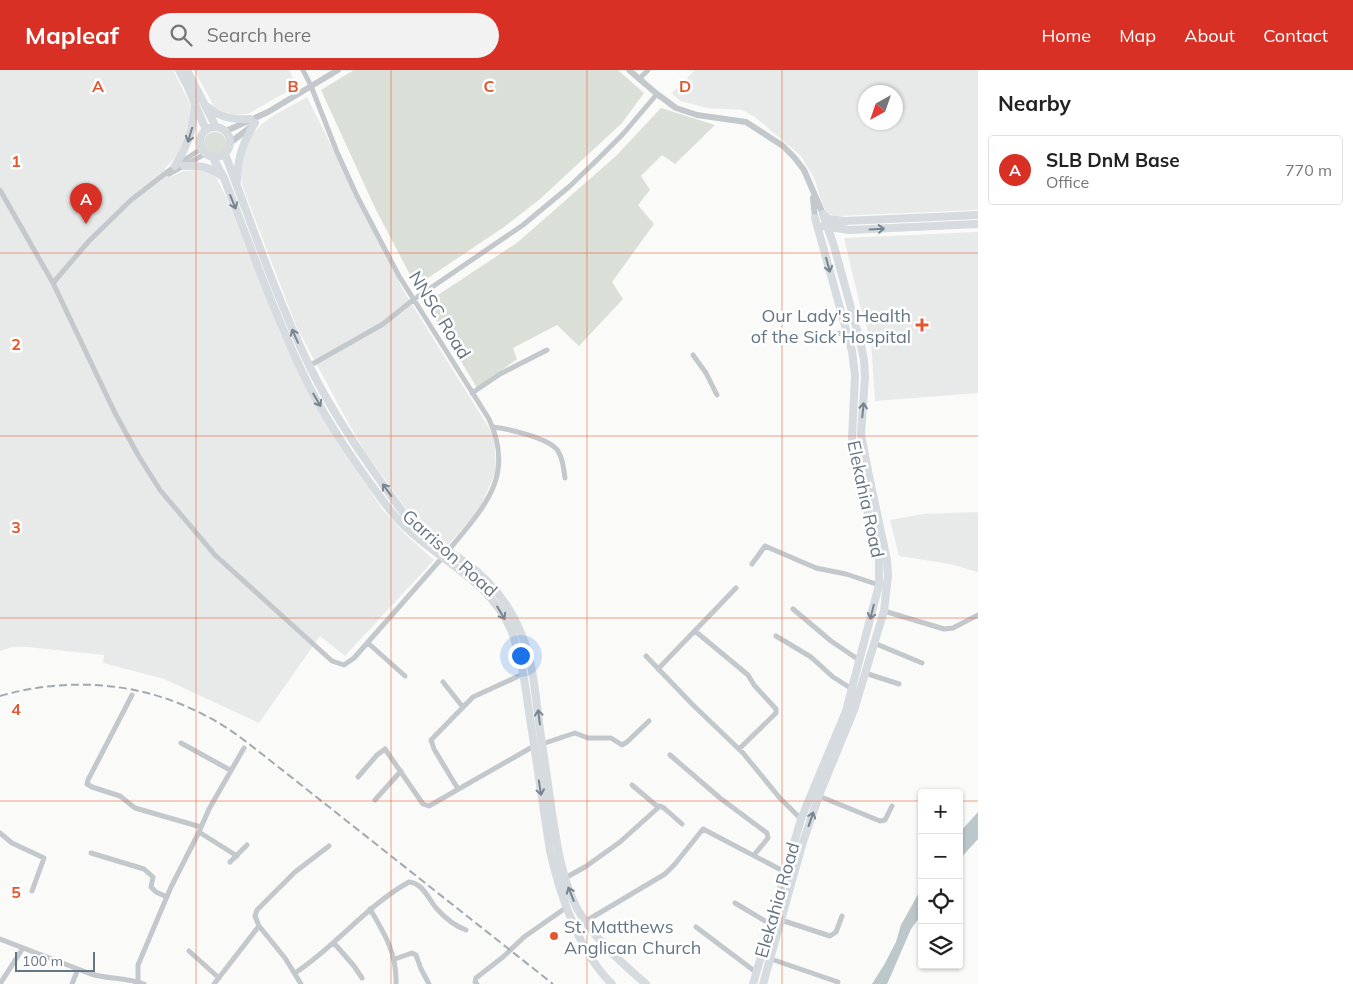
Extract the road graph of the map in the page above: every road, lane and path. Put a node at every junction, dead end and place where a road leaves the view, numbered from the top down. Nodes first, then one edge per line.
1 (179, 70) edge
2 (187, 70) edge
3 (303, 70) edge
4 (338, 70) edge
5 (629, 70) edge
6 (648, 70) edge
7 (639, 78) junction
8 (311, 86) junction
9 (657, 94) junction
10 (195, 102) junction
11 (206, 105) junction
12 (253, 121) junction
13 (216, 127) junction
14 (206, 130) junction
15 (226, 131) junction
16 (231, 142) junction
17 (203, 151) junction
18 (225, 154) junction
19 (213, 158) junction
20 (175, 166) junction
21 (184, 166) junction
22 (164, 176) junction
23 (224, 178) junction
24 (237, 185) junction
25 (0, 190) edge
26 (978, 215) edge
27 (819, 216) junction
28 (845, 221) junction
29 (978, 224) edge
30 (828, 228) junction
31 (849, 230) junction
32 (822, 240) junction
33 (834, 246) junction
34 (53, 283) junction
35 (413, 300) junction
36 (847, 332) junction
37 (808, 339) dead end
38 (547, 350) dead end
39 (693, 355) dead end
40 (309, 366) junction
41 (472, 393) junction
42 (717, 395) dead end
43 (493, 427) junction
44 (565, 478) dead end
45 (448, 551) junction
46 (442, 558) junction
47 (752, 564) dead end
48 (879, 585) junction
49 (736, 588) dead end
50 (794, 609) dead end
51 (884, 611) junction
52 (978, 615) edge
53 (695, 632) junction
54 (776, 636) dead end
55 (368, 642) junction
56 (874, 643) junction
57 (646, 656) dead end
58 (859, 660) junction
59 (922, 663) dead end
60 (658, 669) junction
61 (865, 673) junction
62 (523, 674) junction
63 (405, 676) dead end
64 (443, 682) dead end
65 (899, 684) dead end
66 (852, 689) junction
67 (132, 695) dead end
68 (462, 706) junction
69 (649, 721) dead end
70 (181, 743) dead end
71 (538, 745) junction
72 (244, 748) dead end
73 (739, 749) junction
74 (670, 755) dead end
75 (230, 770) junction
76 (401, 771) junction
77 (358, 777) dead end
78 (632, 785) dead end
79 (458, 789) junction
80 (819, 796) junction
81 (375, 800) dead end
82 (892, 806) dead end
83 (658, 807) junction
84 (801, 819) junction
85 (682, 824) dead end
86 (200, 830) junction
87 (0, 833) edge
88 (247, 844) dead end
89 (329, 846) dead end
90 (91, 853) dead end
91 (754, 855) junction
92 (237, 856) junction
93 (230, 862) dead end
94 (785, 872) junction
95 (565, 878) junction
96 (32, 891) dead end
97 (167, 897) junction
98 (734, 903) dead end
99 (567, 907) junction
100 (370, 909) junction
101 (842, 916) dead end
102 (781, 920) junction
103 (586, 921) junction
104 (770, 924) junction
105 (259, 926) junction
106 (696, 927) dead end
107 (466, 930) dead end
108 (0, 939) edge
109 (334, 944) junction
110 (23, 948) junction
111 (189, 951) dead end
112 (394, 959) junction
113 (771, 960) junction
114 (78, 969) junction
115 (757, 972) junction
116 (295, 973) junction
117 (219, 978) junction
118 (362, 978) dead end
119 (127, 982) edge
120 (838, 982) dead end
121 (141, 983) edge
122 (0, 984) edge
123 (72, 984) edge
124 (214, 984) edge
125 (301, 984) edge
126 (396, 984) edge
127 (429, 984) edge
128 (477, 984) edge
129 (612, 984) edge
130 (646, 984) edge
131 (753, 984) edge
132 (764, 984) edge

1 - 10 main road
2 - 11 main road
3 - 8 street, NNSC Road
4 - 8 street
5 - 7 street, Elekahia Road
6 - 7 street
7 - 9 street, Elekahia Road
8 - 12 street
8 - 35 street, NNSC Road
9 - 27 street, Elekahia Road
9 - 35 street
10 - 14 main road
10 -> 20 main road
11 - 12 main road
11 - 13 main road
12 - 15 street
12 - 16 street
12 - 24 main road
13 - 14 main road
13 - 15 main road
14 - 17 main road
15 - 16 main road
16 - 18 main road
17 - 19 main road
17 - 20 street
17 - 21 street
18 - 19 main road
18 - 24 main road, Garrison Road
19 - 23 main road, Garrison Road
20 - 22 street
21 - 22 street
21 - 23 main road
22 - 34 street
23 -> 46 main road, Garrison Road
40 -> 24 main road, Garrison Road
25 - 34 street
26 - 28 main road
27 - 28 main road
27 - 30 main road, Elekahia Road
27 - 32 main road, Elekahia Road
28 - 30 main road
31 -> 29 main road
30 - 31 main road
30 - 32 main road
30 - 33 main road, Elekahia Road
31 - 33 main road
32 -> 36 main road, Elekahia Road
51 -> 33 main road, Elekahia Road
34 - 55 street
35 - 40 street
35 - 41 street, NNSC Road
36 - 37 street
36 - 48 main road, Elekahia Road
38 - 41 street
39 - 42 street
45 -> 40 main road, Garrison Road
41 - 43 street, NNSC Road
43 - 44 street
43 - 45 street, NNSC Road
71 -> 45 main road, Garrison Road
46 - 55 street
46 -> 62 main road, Garrison Road
47 - 48 street
48 -> 58 main road, Elekahia Road
49 - 53 street
50 - 58 street
51 - 52 street
51 - 56 main road, Elekahia Road
53 - 60 street
53 - 73 street
54 - 66 street
55 - 63 street
56 - 59 street
56 - 61 main road, Elekahia Road
57 - 60 street
58 - 66 main road, Elekahia Road
60 - 73 street
61 - 65 street
61 - 80 main road, Elekahia Road
62 - 68 street
62 - 71 main road, Garrison Road
64 - 68 street
66 - 84 main road, Elekahia Road
67 - 86 street
68 - 79 street
69 - 71 street
70 - 75 street
71 - 79 street
71 - 95 main road, Garrison Road
71 -> 99 main road, Garrison Road
72 - 75 street
73 - 84 street
74 - 91 street
75 - 86 street
76 - 77 street
76 - 79 street
76 - 81 street
78 - 83 street
80 - 82 street
102 -> 80 main road, Elekahia Road
83 - 85 street
83 - 95 street
84 - 94 main road, Elekahia Road
86 - 92 street
86 - 97 street
87 - 96 street
88 - 92 street
89 - 105 street
90 - 97 street
91 - 94 street
91 - 103 street
92 - 93 street
94 - 104 main road, Elekahia Road
103 -> 95 main road, Garrison Road
97 - 121 street
98 - 104 street
99 - 128 street
99 - 129 main road, Garrison Road
100 - 107 street
100 - 109 street
100 - 112 street
101 - 102 street
102 - 113 main road, Elekahia Road
103 - 130 main road, Garrison Road
104 - 115 main road, Elekahia Road
105 - 116 street
105 - 117 street
106 - 115 street
108 - 110 street
109 - 116 street
109 - 118 street
110 - 114 street
110 - 122 street
111 - 117 street
112 - 126 street
112 - 127 street
113 - 120 street
113 - 132 main road, Elekahia Road
114 - 119 street
114 - 123 street
115 - 131 main road, Elekahia Road
116 - 125 street
117 - 124 street
119 - 121 street

